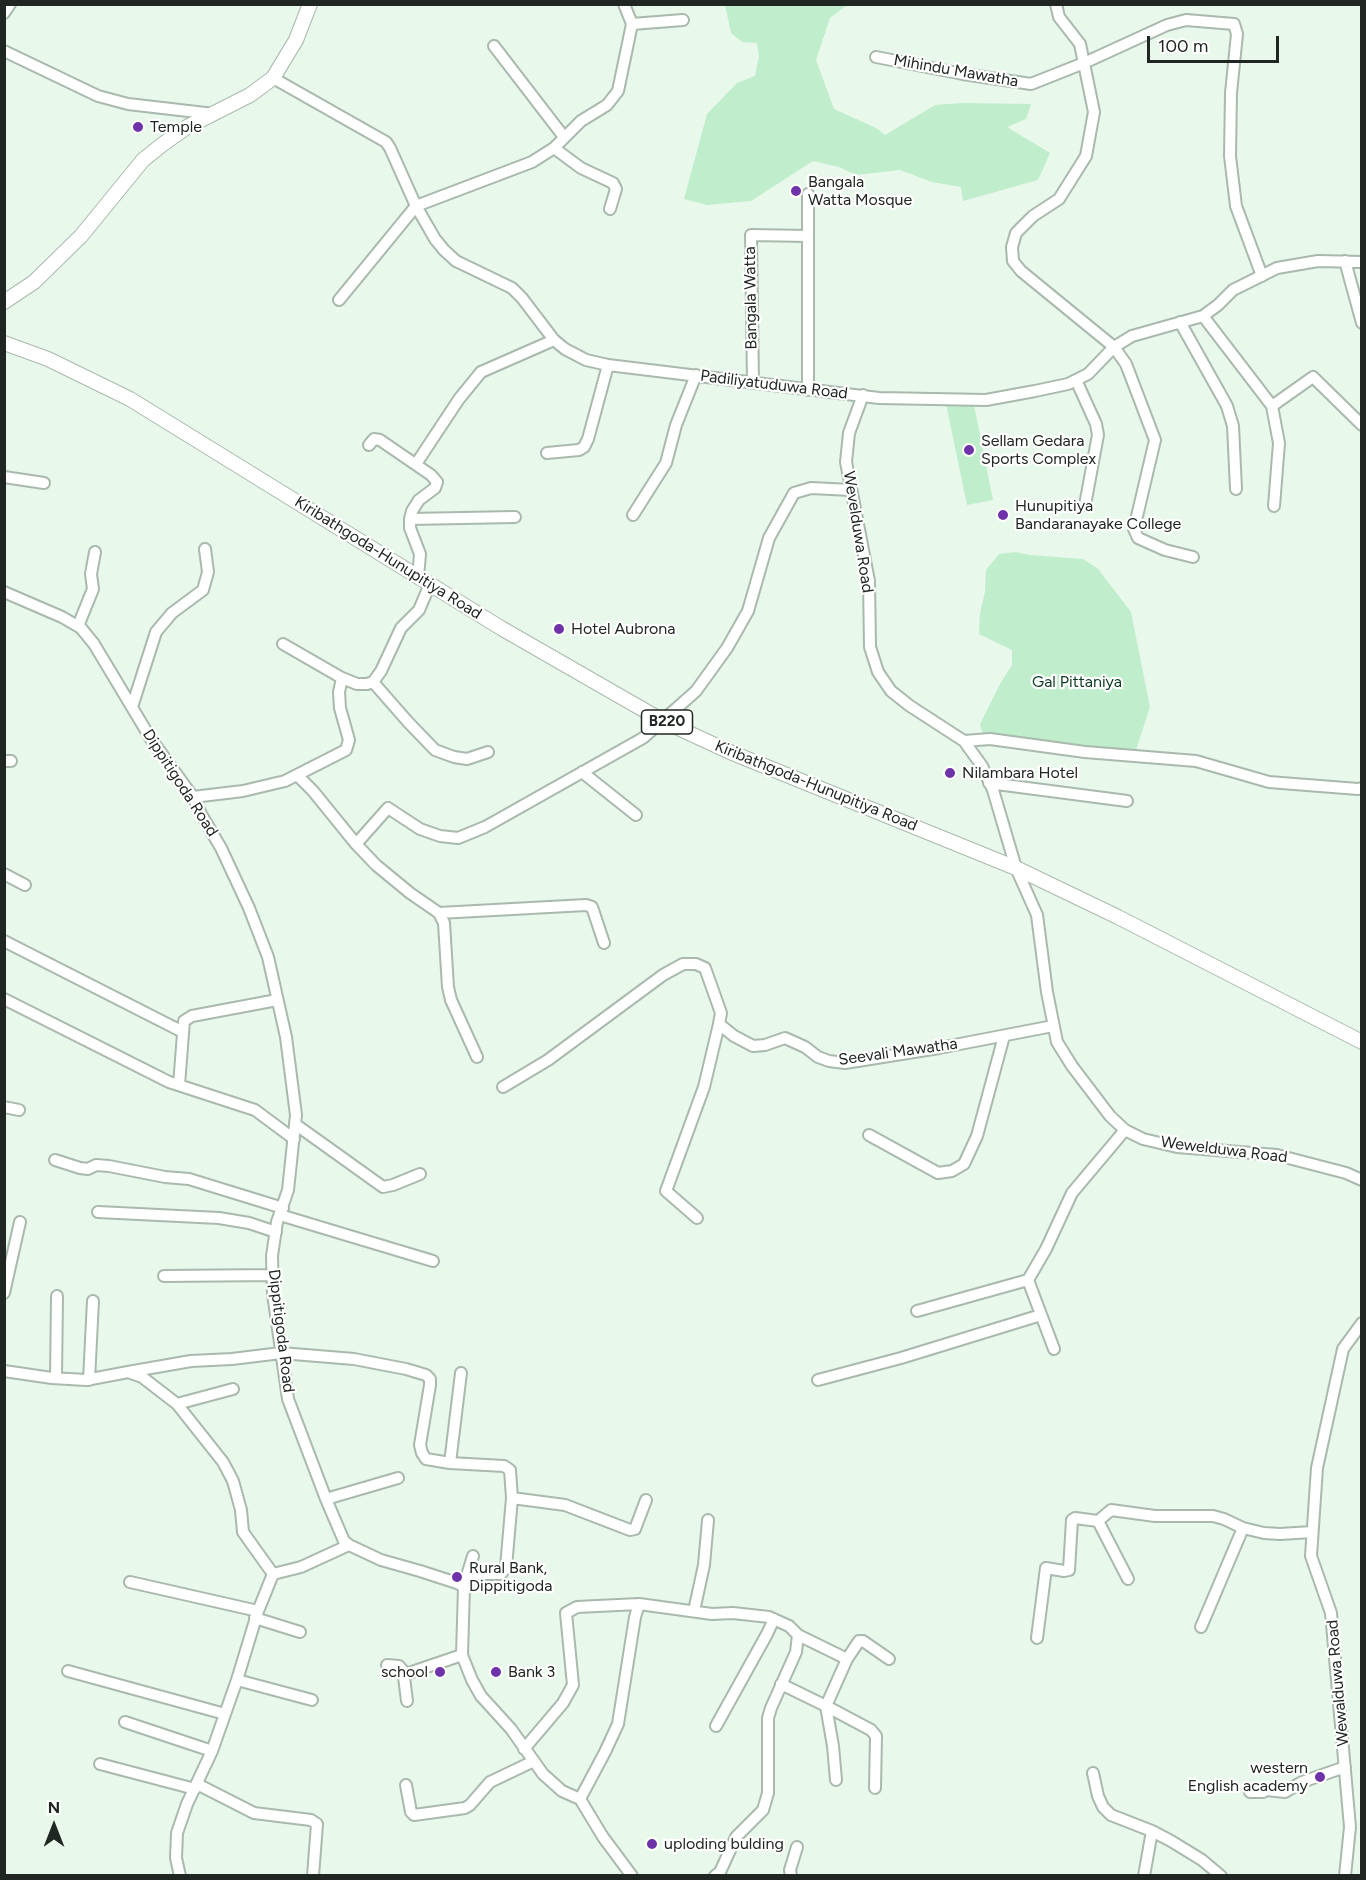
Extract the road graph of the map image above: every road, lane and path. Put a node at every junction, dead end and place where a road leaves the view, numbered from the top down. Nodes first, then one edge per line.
1 (10, 4) edge
2 (310, 4) edge
3 (624, 4) edge
4 (1056, 4) edge
5 (4, 14) edge
6 (683, 20) dead end
7 (632, 24) junction
8 (494, 46) dead end
9 (4, 51) edge
10 (876, 57) dead end
11 (1084, 63) junction
12 (273, 78) junction
13 (215, 114) junction
14 (564, 137) junction
15 (554, 148) junction
16 (808, 194) dead end
17 (416, 207) junction
18 (610, 209) dead end
19 (808, 236) junction
20 (1345, 261) junction
21 (1362, 262) edge
22 (1262, 276) junction
23 (339, 300) dead end
24 (4, 302) edge
25 (1203, 316) junction
26 (1180, 322) junction
27 (1362, 323) edge
28 (554, 340) junction
29 (4, 344) edge
30 (1114, 347) junction
31 (608, 365) junction
32 (696, 375) junction
33 (1077, 380) junction
34 (753, 383) junction
35 (808, 390) junction
36 (862, 395) junction
37 (1272, 406) junction
38 (1362, 425) edge
39 (369, 445) dead end
40 (548, 453) dead end
41 (416, 464) junction
42 (4, 477) edge
43 (44, 483) dead end
44 (1236, 489) dead end
45 (851, 490) junction
46 (1085, 505) dead end
47 (1274, 506) dead end
48 (633, 515) dead end
49 (515, 517) dead end
50 (410, 519) junction
51 (205, 549) dead end
52 (95, 552) dead end
53 (1193, 557) dead end
54 (424, 580) junction
55 (4, 592) edge
56 (78, 626) junction
57 (283, 644) dead end
58 (342, 678) junction
59 (373, 682) junction
60 (132, 707) junction
61 (663, 721) junction
62 (964, 741) junction
63 (488, 752) dead end
64 (582, 772) junction
65 (297, 775) junction
66 (989, 783) junction
67 (1362, 788) edge
68 (193, 797) junction
69 (1127, 801) dead end
70 (636, 815) dead end
71 (356, 844) junction
72 (1017, 868) junction
73 (4, 874) edge
74 (25, 885) dead end
75 (439, 913) junction
76 (4, 941) edge
77 (604, 943) dead end
78 (4, 999) edge
79 (277, 1000) junction
80 (719, 1024) junction
81 (1053, 1026) junction
82 (183, 1032) junction
83 (1004, 1036) junction
84 (1362, 1042) edge
85 (477, 1057) dead end
86 (179, 1085) junction
87 (503, 1087) dead end
88 (4, 1107) edge
89 (19, 1110) dead end
90 (295, 1124) junction
91 (1125, 1130) junction
92 (869, 1135) dead end
93 (294, 1139) junction
94 (55, 1160) dead end
95 (420, 1174) dead end
96 (1362, 1180) edge
97 (282, 1211) junction
98 (98, 1212) dead end
99 (697, 1218) dead end
100 (20, 1222) dead end
101 (276, 1232) junction
102 (433, 1261) dead end
103 (272, 1275) junction
104 (164, 1276) dead end
105 (1028, 1280) junction
106 (4, 1293) edge
107 (57, 1296) dead end
108 (93, 1301) dead end
109 (917, 1311) dead end
110 (1041, 1315) junction
111 (1362, 1323) edge
112 (1054, 1349) dead end
113 (281, 1353) junction
114 (4, 1371) edge
115 (128, 1372) junction
116 (461, 1373) dead end
117 (56, 1378) junction
118 (89, 1380) junction
119 (818, 1380) dead end
120 (232, 1389) dead end
121 (177, 1404) junction
122 (450, 1463) junction
123 (398, 1478) dead end
124 (512, 1498) junction
125 (326, 1499) junction
126 (646, 1500) dead end
127 (708, 1520) dead end
128 (1098, 1521) junction
129 (1243, 1528) junction
130 (1312, 1533) junction
131 (349, 1545) junction
132 (473, 1556) dead end
133 (273, 1574) junction
134 (468, 1574) junction
135 (1128, 1579) dead end
136 (130, 1582) dead end
137 (465, 1589) junction
138 (639, 1604) junction
139 (694, 1611) junction
140 (256, 1615) junction
141 (774, 1619) junction
142 (1201, 1627) dead end
143 (300, 1632) dead end
144 (798, 1635) junction
145 (1037, 1638) dead end
146 (462, 1655) junction
147 (847, 1659) junction
148 (889, 1659) dead end
149 (387, 1665) dead end
150 (68, 1671) dead end
151 (406, 1674) junction
152 (237, 1680) junction
153 (781, 1684) junction
154 (312, 1700) dead end
155 (407, 1701) dead end
156 (826, 1706) junction
157 (225, 1714) junction
158 (125, 1722) dead end
159 (716, 1726) dead end
160 (524, 1749) junction
161 (212, 1751) junction
162 (534, 1761) junction
163 (100, 1764) dead end
164 (1345, 1767) junction
165 (1093, 1773) dead end
166 (836, 1780) dead end
167 (406, 1785) dead end
168 (196, 1786) junction
169 (875, 1788) dead end
170 (1250, 1792) dead end
171 (580, 1799) junction
172 (1152, 1831) junction
173 (796, 1847) dead end
174 (180, 1875) edge
175 (313, 1875) edge
176 (632, 1875) edge
177 (716, 1875) edge
178 (790, 1875) edge
179 (1144, 1875) edge
180 (1221, 1875) edge
181 (1345, 1875) edge

1 - 5 street
2 - 12 main road
3 - 7 street
4 - 11 street
6 - 7 street
7 - 14 street
8 - 14 street
9 - 13 street
10 - 11 street, Mihindu Mawatha
11 - 22 street, Mihindu Mawatha
11 - 30 street
12 - 13 main road
12 - 17 street, Padiliyatuduwa Road
13 - 24 main road
14 - 15 street
15 - 17 street
15 - 18 street
16 - 19 street
17 - 23 street
17 - 28 street, Padiliyatuduwa Road
19 - 34 street, Bangala Watta
19 - 35 street
20 - 21 street, Padiliyatuduwa Road
20 - 22 street, Padiliyatuduwa Road
20 - 27 street
22 - 25 street, Padiliyatuduwa Road
25 - 26 street, Padiliyatuduwa Road
25 - 37 street
26 - 30 street, Padiliyatuduwa Road
26 - 44 street
28 - 31 street, Padiliyatuduwa Road
28 - 41 street
29 - 54 main road, Kiribathgoda-Hunupitiya Road / B220
30 - 33 street, Padiliyatuduwa Road
30 - 53 street
31 - 32 street, Padiliyatuduwa Road
31 - 40 street
32 - 34 street, Padiliyatuduwa Road
32 - 48 street
33 - 36 street, Padiliyatuduwa Road
33 - 46 street
34 - 35 street, Padiliyatuduwa Road
35 - 36 street, Padiliyatuduwa Road
36 - 45 street, Wevelduwa Road
37 - 38 street
37 - 47 street
39 - 41 street
41 - 50 street
42 - 43 street
45 - 61 street
45 - 62 street, Wevelduwa Road
49 - 50 street
50 - 54 street
51 - 60 street
52 - 56 street
54 - 59 street
54 - 61 main road, Kiribathgoda-Hunupitiya Road / B220
55 - 56 street, Dippitigoda Road
56 - 60 street, Dippitigoda Road
57 - 58 street
58 - 59 street
58 - 65 street
59 - 63 street
60 - 68 street, Dippitigoda Road
61 - 64 street
61 - 72 main road, Kiribathgoda-Hunupitiya Road / B220
62 - 66 street, Wevelduwa Road
62 - 67 street
64 - 70 street
64 - 71 street
65 - 68 street
65 - 71 street
66 - 69 street
66 - 72 street, Wevelduwa Road
68 - 79 street, Dippitigoda Road
71 - 75 street
72 - 81 street, Wewelduwa Road
72 - 84 main road, Kiribathgoda-Hunupitiya Road / B220
73 - 74 street
75 - 77 street
75 - 85 street
76 - 82 street
78 - 86 street
79 - 82 street
79 - 90 street, Dippitigoda Road
80 - 83 street, Seevali Mawatha
80 - 87 street
80 - 99 street
81 - 83 street, Seevali Mawatha
81 - 91 street, Wewelduwa Road
82 - 86 street
83 - 92 street
86 - 93 street
88 - 89 street
90 - 93 street, Dippitigoda Road
90 - 95 street
91 - 96 street, Wewelduwa Road
91 - 105 street
93 - 97 street, Dippitigoda Road
94 - 97 street
97 - 101 street, Dippitigoda Road
97 - 102 street
98 - 101 street
100 - 106 street
101 - 103 street, Dippitigoda Road
103 - 104 street
103 - 113 street, Dippitigoda Road
105 - 109 street
105 - 110 street
107 - 117 street
108 - 118 street
110 - 112 street
110 - 119 street
111 - 130 street, Wewalduwa Road
113 - 115 street
113 - 122 street
113 - 125 street, Dippitigoda Road
114 - 117 street
115 - 118 street
115 - 121 street
116 - 122 street
117 - 118 street
120 - 121 street
121 - 133 street
122 - 124 street
123 - 125 street
124 - 126 street
124 - 134 street
125 - 131 street, Dippitigoda Road
127 - 139 street
128 - 129 street
128 - 135 street
128 - 145 street
129 - 130 street
129 - 142 street
130 - 164 street, Wewalduwa Road
131 - 133 street
131 - 137 street
132 - 134 street
133 - 140 street
134 - 137 street
136 - 140 street
137 - 146 street
138 - 139 street
138 - 160 street
138 - 171 street
139 - 141 street
140 - 143 street
140 - 152 street
141 - 144 street
141 - 159 street
144 - 147 street
144 - 153 street
146 - 151 street
146 - 160 street
147 - 148 street
147 - 156 street
149 - 151 street
150 - 157 street
151 - 155 street
152 - 154 street
152 - 157 street
153 - 156 street
153 - 177 street
156 - 166 street
156 - 169 street
157 - 161 street
158 - 161 street
160 - 162 street
161 - 168 street
162 - 167 street
162 - 171 street
163 - 168 street
164 - 170 street
164 - 181 street, Wewalduwa Road
165 - 172 street
168 - 174 street
168 - 175 street
171 - 176 street
172 - 179 street
172 - 180 street
173 - 178 street

